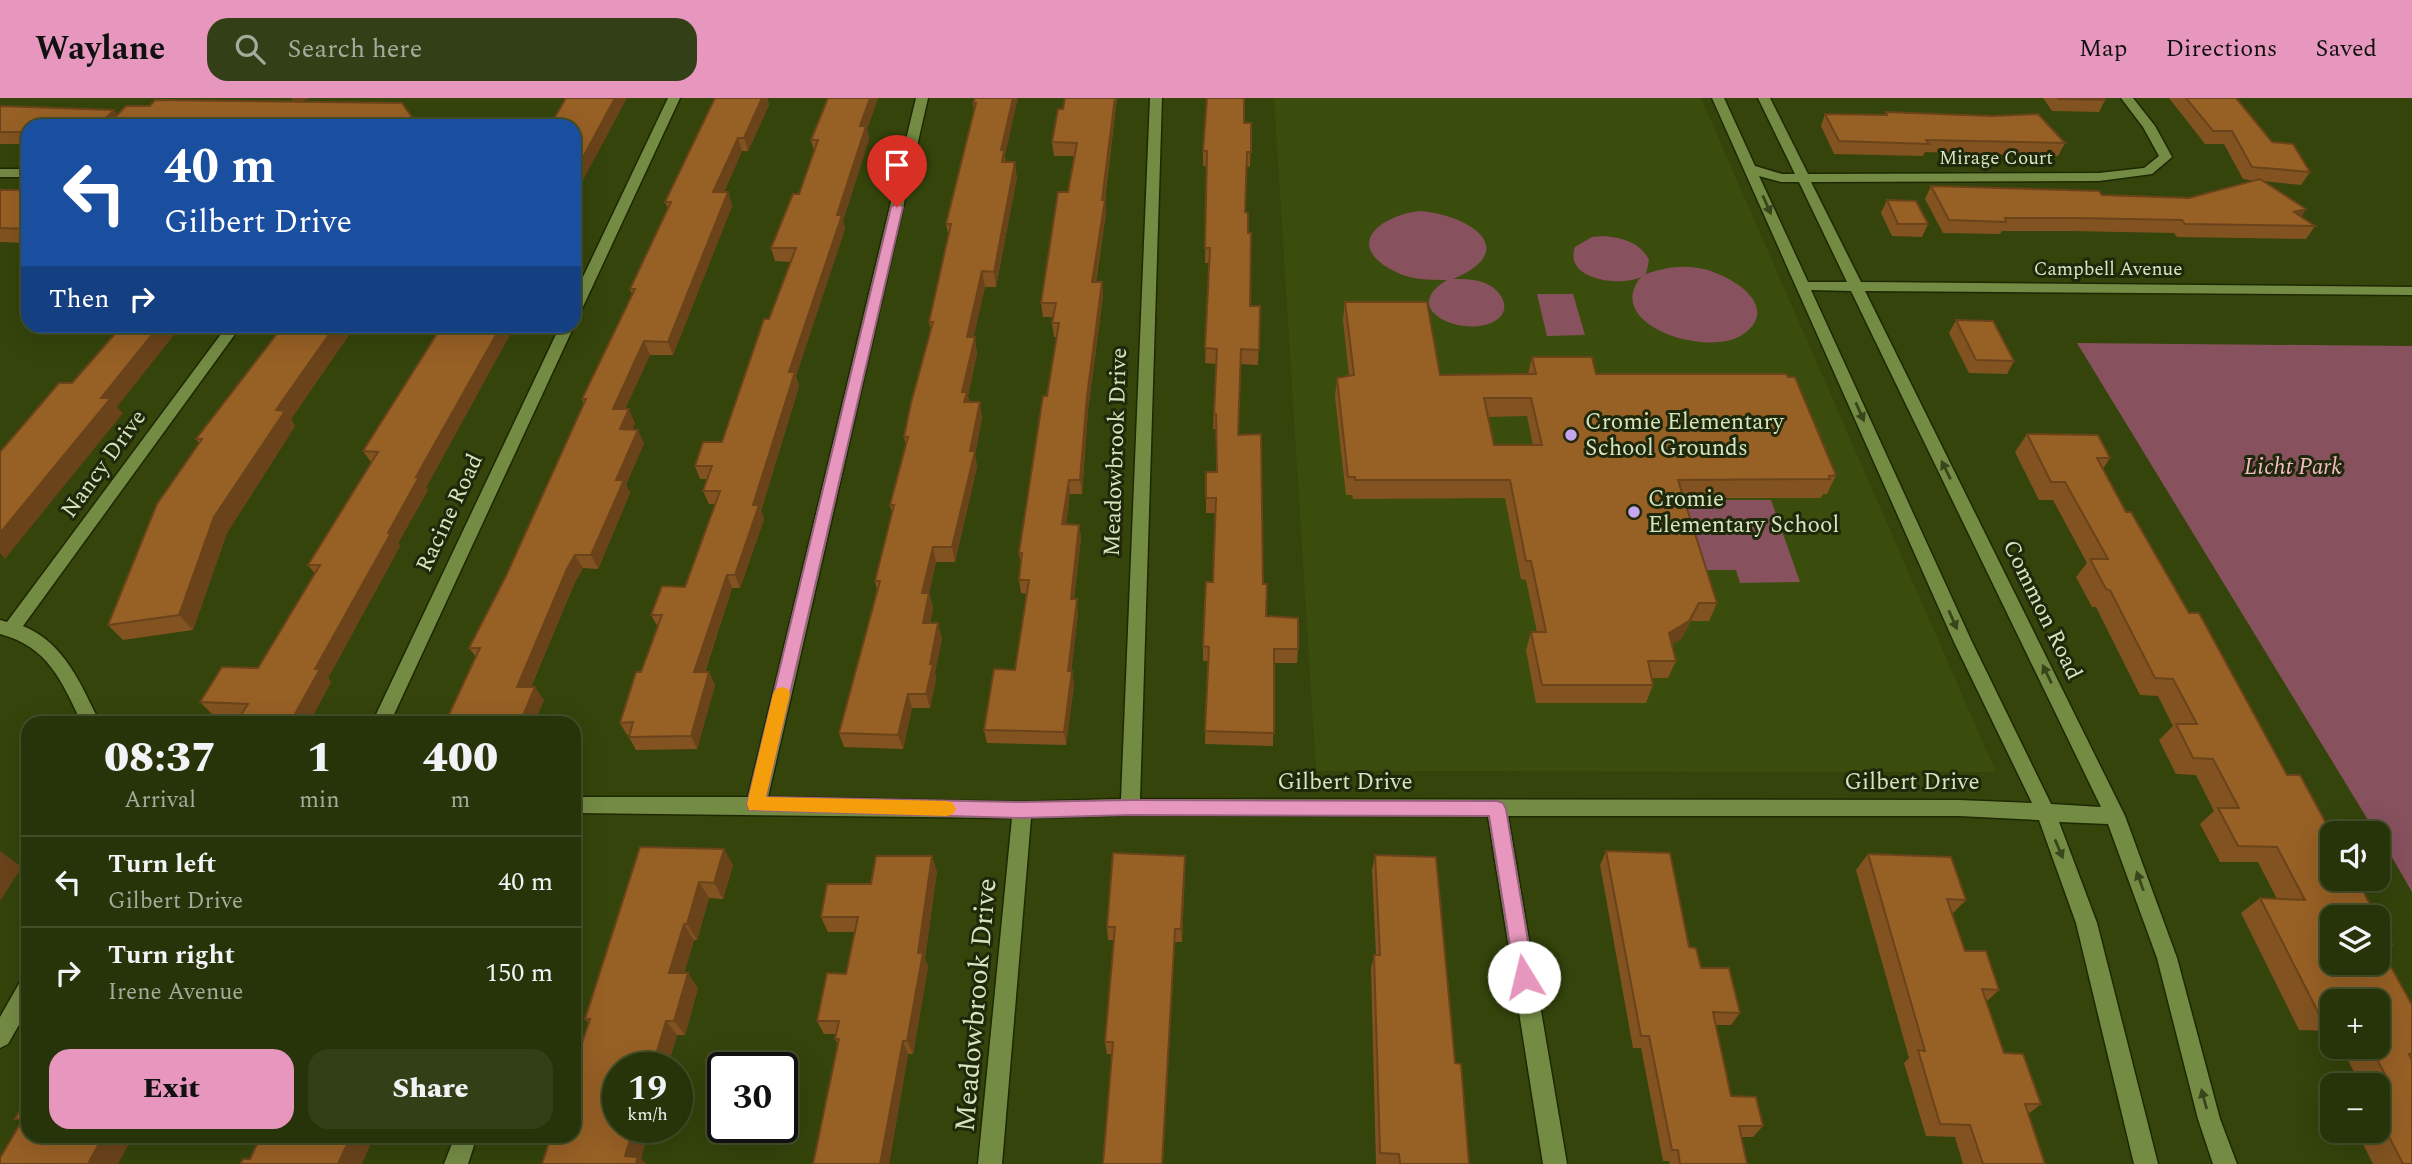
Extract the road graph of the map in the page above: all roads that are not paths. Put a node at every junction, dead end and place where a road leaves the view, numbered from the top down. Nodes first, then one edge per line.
1 (674, 98) edge
2 (922, 98) edge
3 (1156, 98) edge
4 (1718, 98) edge
5 (1764, 98) edge
6 (2127, 98) edge
7 (1751, 169) junction
8 (0, 173) edge
9 (21, 173) edge
10 (1804, 177) junction
11 (1803, 286) junction
12 (1855, 286) junction
13 (2412, 291) edge
14 (581, 296) edge
15 (229, 333) edge
16 (564, 333) edge
17 (5, 628) edge
18 (87, 716) edge
19 (384, 716) edge
20 (755, 804) junction
21 (1130, 807) junction
22 (581, 809) edge
23 (1497, 809) junction
24 (1022, 810) junction
25 (2043, 810) junction
26 (2115, 816) junction
27 (21, 999) edge
28 (3, 1025) edge
29 (464, 1143) edge
30 (456, 1164) edge
31 (990, 1164) edge
32 (1555, 1164) edge
33 (2146, 1164) edge
34 (2225, 1164) edge

1 - 14 street
2 - 20 street
3 - 21 street, Meadowbrook Drive
4 - 7 street
5 - 10 street, Common Road
6 - 10 street, Mirage Court
7 - 10 street, Mirage Court
7 -> 11 street
8 - 9 street
10 - 12 street, Common Road
11 - 12 street, Campbell Avenue
11 -> 25 street
12 - 13 street, Campbell Avenue
26 -> 12 street, Common Road
15 - 17 street, Nancy Drive
16 - 19 street, Racine Road
17 - 18 street
20 - 22 street, Gilbert Drive
20 - 24 street, Gilbert Drive
21 - 23 street, Gilbert Drive
21 - 24 street, Gilbert Drive
23 - 25 street, Gilbert Drive
23 - 32 street
24 - 31 street, Meadowbrook Drive
25 - 26 street, Gilbert Drive
25 -> 33 street
34 -> 26 street, Common Road
27 - 28 street
29 - 30 street

